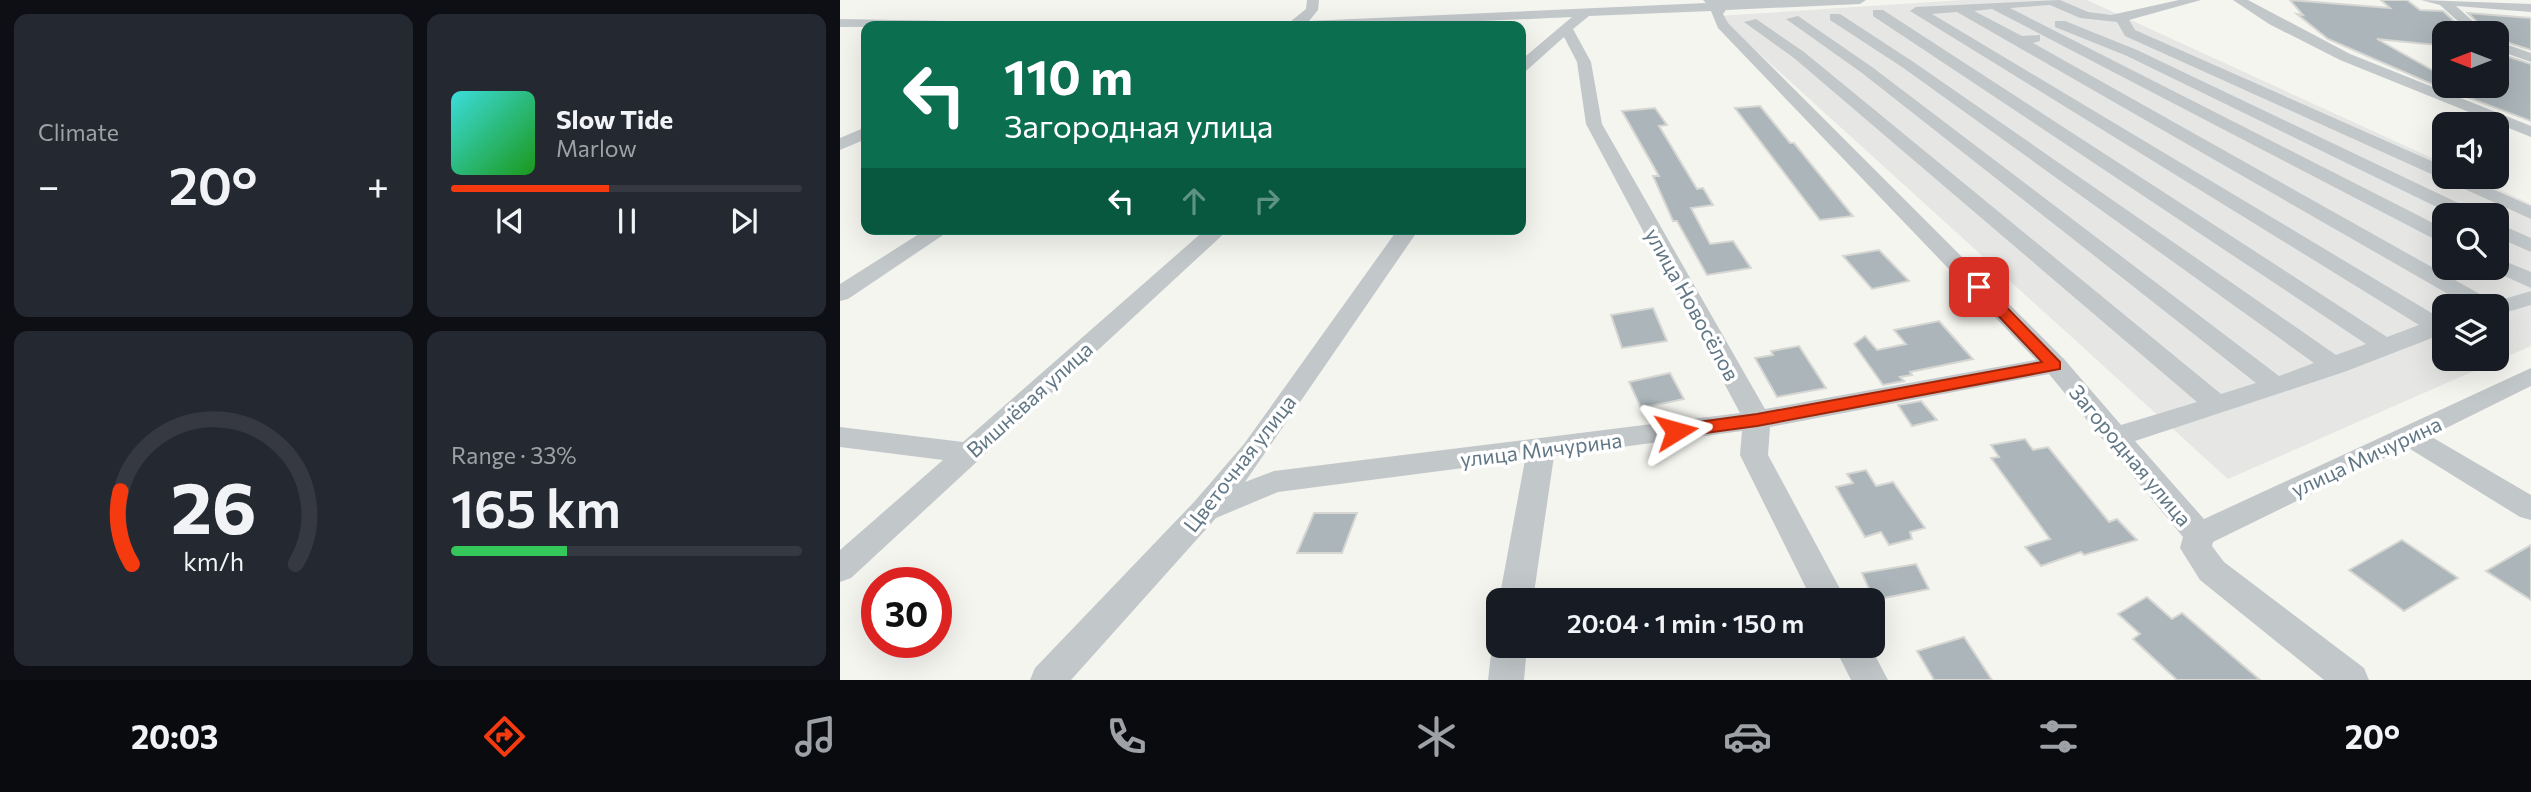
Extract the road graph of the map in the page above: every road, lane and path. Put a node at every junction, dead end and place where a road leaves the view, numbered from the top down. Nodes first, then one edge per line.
1 (1313, 0) edge
2 (1858, 0) edge
3 (2195, 0) edge
4 (2239, 0) edge
5 (2427, 0) edge
6 (2052, 1) edge
7 (2442, 1) edge
8 (1994, 5) junction
9 (2020, 5) junction
10 (1793, 7) edge
11 (1959, 8) junction
12 (2531, 8) edge
13 (1718, 10) edge
14 (1918, 11) junction
15 (1586, 13) junction
16 (1878, 13) junction
17 (1835, 16) junction
18 (2122, 18) junction
19 (2103, 20) junction
20 (1300, 21) edge
21 (1476, 21) edge
22 (2465, 21) edge
23 (1751, 22) junction
24 (840, 23) edge
25 (861, 23) edge
26 (1566, 28) junction
27 (2080, 30) junction
28 (2054, 35) junction
29 (2020, 41) junction
30 (2510, 49) edge
31 (1990, 54) junction
32 (1947, 58) junction
33 (2531, 58) edge
34 (1526, 64) edge
35 (1908, 64) junction
36 (1867, 70) junction
37 (2229, 79) junction
38 (2204, 88) junction
39 (2531, 132) edge
40 (861, 134) edge
41 (840, 145) edge
42 (2432, 168) edge
43 (2476, 189) edge
44 (2443, 203) edge
45 (2531, 214) edge
46 (2432, 230) edge
47 (933, 235) edge
48 (1212, 235) edge
49 (1405, 235) edge
50 (2509, 235) edge
51 (2531, 246) edge
52 (2509, 270) edge
53 (2531, 281) edge
54 (840, 294) edge
55 (2464, 294) edge
56 (2531, 298) edge
57 (2509, 304) edge
58 (2432, 321) edge
59 (2432, 329) edge
60 (2386, 347) junction
61 (2054, 365) junction
62 (2335, 366) junction
63 (2531, 376) edge
64 (2276, 386) junction
65 (2217, 405) junction
66 (1757, 420) junction
67 (2410, 436) junction
68 (840, 437) edge
69 (2115, 437) junction
70 (1542, 449) junction
71 (1254, 451) junction
72 (969, 453) junction
73 (1274, 482) junction
74 (2531, 509) edge
75 (1205, 510) junction
76 (2199, 535) junction
77 (840, 569) edge
78 (1518, 588) edge
79 (1823, 588) edge
80 (1509, 658) edge
81 (1858, 658) edge
82 (1048, 680) edge
83 (1506, 680) edge
84 (1870, 680) edge
85 (2351, 680) edge

1 - 20 street
2 - 10 street
3 - 18 street
4 - 39 street
5 - 7 street
6 - 9 street
6 - 19 street
7 - 12 street
7 - 22 street
8 - 9 street
8 - 11 street
8 - 28 street
9 - 27 street
10 - 13 street
10 - 17 street
10 - 23 street
10 - 36 street
11 - 14 street
11 - 29 street
13 - 15 street
13 - 23 street
13 - 61 street, Загородная улица
14 - 16 street
14 - 31 street
15 - 21 street
15 - 26 street
16 - 17 street
16 - 32 street
17 - 35 street
18 - 19 street
18 - 37 street
19 - 27 street
23 - 65 street
24 - 25 street
26 - 34 street
26 - 66 street, улица Новосёлов
27 - 28 street
27 - 38 street
28 - 29 street
28 - 46 street
29 - 55 street
30 - 33 street
31 - 32 street
31 - 58 street
32 - 35 street
32 - 60 street
35 - 36 street
35 - 62 street
36 - 64 street
37 - 38 street
37 - 42 street
38 - 44 street
40 - 41 street
43 - 45 street
47 - 54 street
48 - 72 street, Вишнёвая улица
49 - 71 street, Цветочная улица
50 - 51 street
52 - 53 street
56 - 57 street
59 - 60 street
60 - 62 street
61 - 66 street, улица Мичурина
61 - 69 street, Загородная улица
62 - 64 street
63 - 67 street, улица Мичурина
64 - 65 street
65 - 69 street
66 - 70 street, улица Мичурина
66 - 79 street
67 - 74 street
67 - 76 street, улица Мичурина
68 - 72 street
69 - 76 street, Загородная улица
70 - 73 street, улица Мичурина
70 - 78 street
71 - 73 street
71 - 75 street, Цветочная улица
72 - 77 street, Вишнёвая улица
73 - 75 street, улица Мичурина
75 - 82 street, Цветочная улица
76 - 85 street, Загородная улица
80 - 83 street
81 - 84 street

